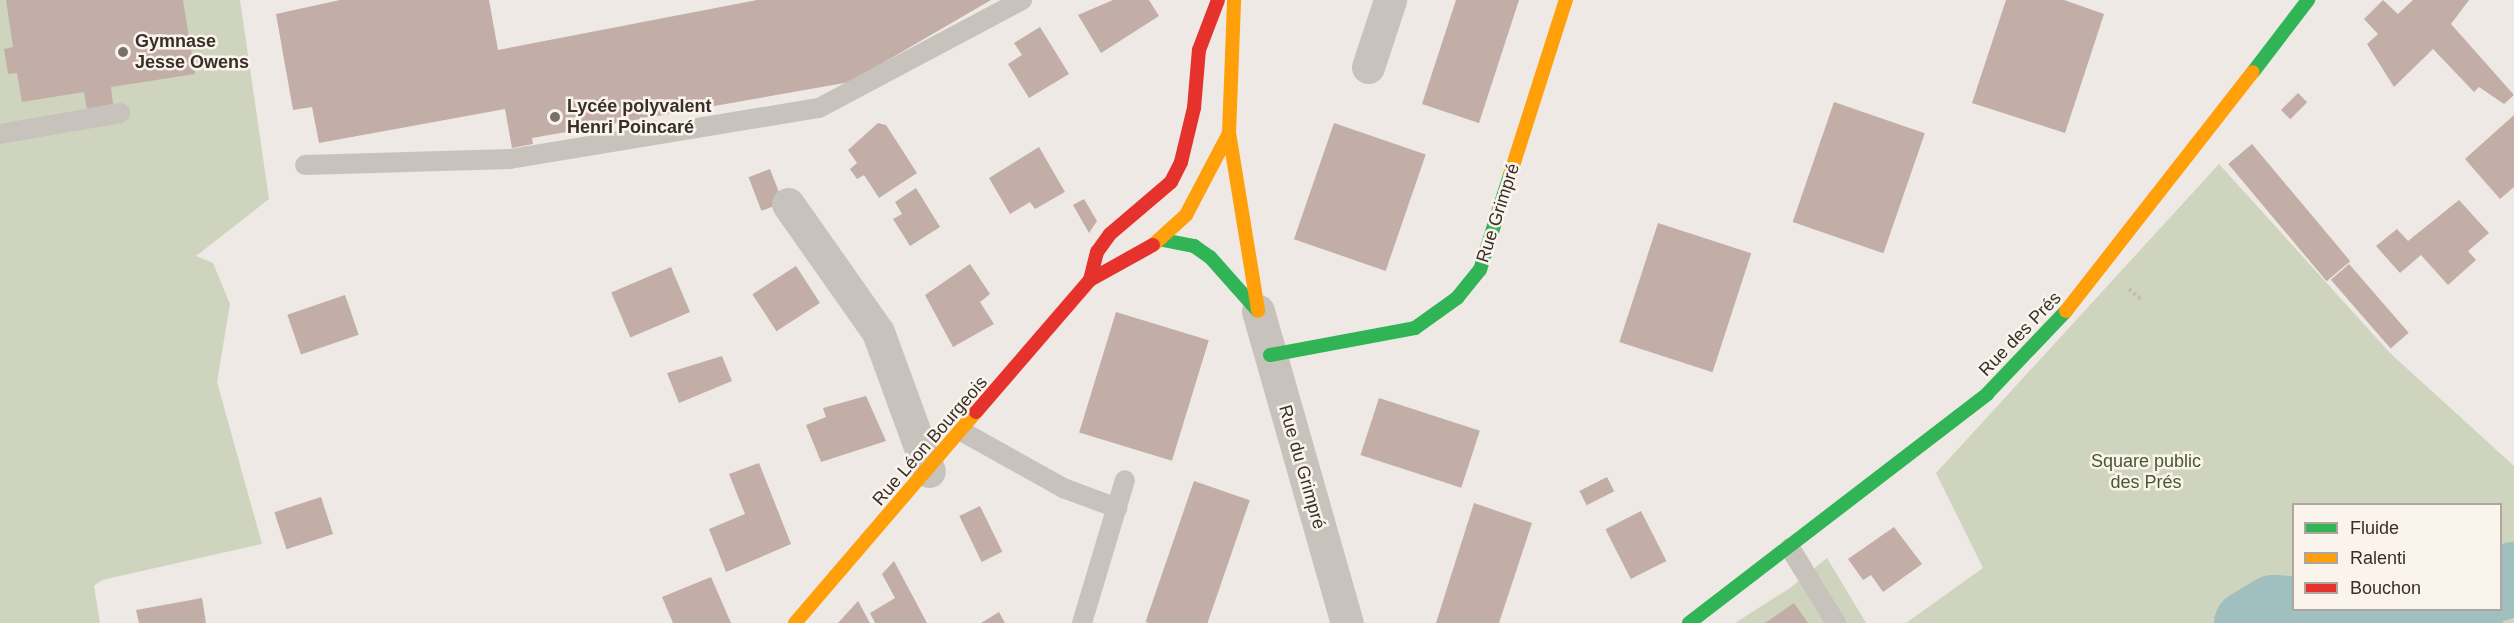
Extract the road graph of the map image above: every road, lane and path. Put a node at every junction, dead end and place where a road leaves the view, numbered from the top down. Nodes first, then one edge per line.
1 (1022, 0) edge
2 (1218, 0) edge
3 (1234, 0) edge
4 (1390, 0) edge
5 (1566, 0) edge
6 (2308, 0) edge
7 (1368, 67) dead end
8 (120, 113) dead end
9 (0, 134) edge
10 (1229, 134) junction
11 (305, 165) dead end
12 (1156, 197) junction
13 (1195, 199) junction
14 (788, 204) dead end
15 (1242, 224) junction
16 (1163, 240) junction
17 (1090, 280) junction
18 (1258, 311) junction
19 (1270, 355) junction
20 (963, 432) junction
21 (929, 471) junction
22 (1125, 480) dead end
23 (1117, 508) junction
24 (1790, 548) junction
25 (795, 623) edge
26 (1082, 623) edge
27 (1347, 623) edge
28 (1689, 623) edge
29 (1836, 623) edge

1 - 11 lane
2 - 12 street, Rue Léon Bourgeois
3 - 10 street, Rue Léon Bourgeois
4 - 7 street
5 - 19 street, Rue Grimpré
6 - 24 street, Rue des Prés
8 - 9 lane
10 - 13 street, Rue Léon Bourgeois
10 - 15 street
12 - 13 street
12 - 17 street, Rue Léon Bourgeois
13 - 15 street
13 - 16 street, Rue Léon Bourgeois
14 - 21 street
15 - 18 street
16 - 17 street, Rue Léon Bourgeois
16 - 18 street
17 - 20 street, Rue Léon Bourgeois
18 - 19 street, Rue du Grimpré
19 - 27 street, Rue du Grimpré
20 - 21 street, Rue Léon Bourgeois
20 - 23 lane
21 - 25 street, Rue Léon Bourgeois
22 - 23 lane
23 - 26 lane
24 - 28 street, Rue des Prés
24 - 29 lane

